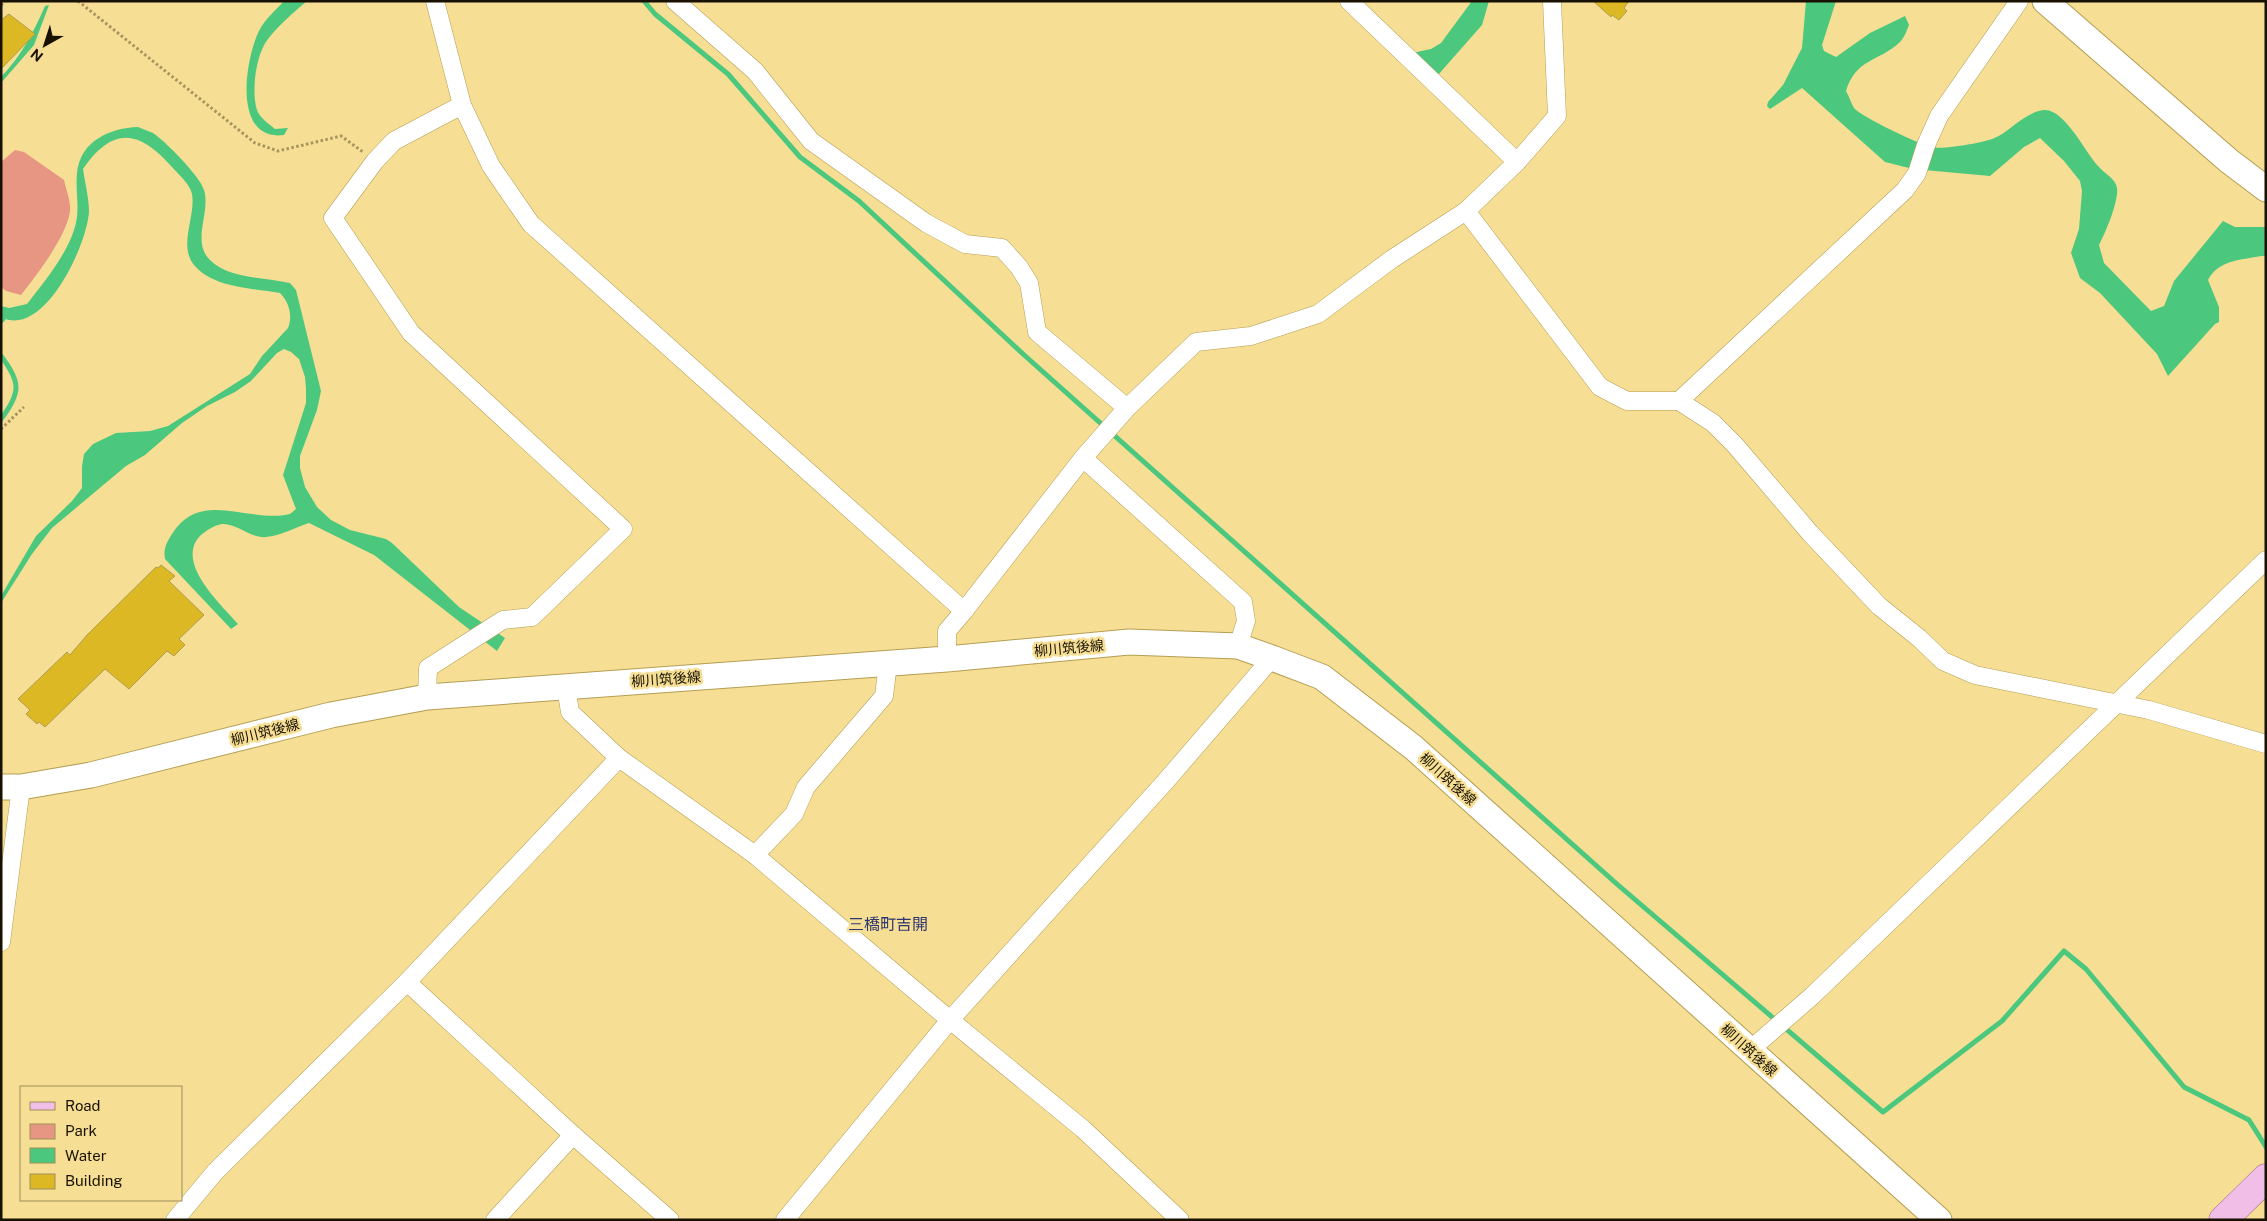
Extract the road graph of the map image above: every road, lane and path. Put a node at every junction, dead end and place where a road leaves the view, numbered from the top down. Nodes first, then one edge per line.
1 (6, 1) edge
2 (78, 1) edge
3 (435, 1) edge
4 (675, 1) edge
5 (1349, 1) edge
6 (1552, 1) edge
7 (2020, 1) edge
8 (2046, 1) edge
9 (1, 5) edge
10 (462, 105) junction
11 (375, 161) junction
12 (1518, 162) junction
13 (2266, 189) edge
14 (1466, 211) junction
15 (1679, 401) junction
16 (24, 407) dead end
17 (1127, 408) junction
18 (1, 429) edge
19 (1083, 458) junction
20 (2266, 560) edge
21 (964, 611) junction
22 (1238, 646) junction
23 (1272, 658) junction
24 (947, 659) junction
25 (888, 663) junction
26 (566, 687) junction
27 (427, 697) junction
28 (2116, 703) junction
29 (2258, 742) edge
30 (618, 758) junction
31 (11, 787) edge
32 (755, 855) junction
33 (1, 942) edge
34 (407, 982) junction
35 (950, 1020) junction
36 (1750, 1050) junction
37 (573, 1135) junction
38 (2257, 1187) edge
39 (176, 1218) edge
40 (495, 1220) edge
41 (670, 1220) edge
42 (785, 1220) edge
43 (1180, 1220) edge
44 (1939, 1220) edge
45 (2223, 1220) edge

1 - 9 path
2 - 11 path
3 - 10 street
4 - 17 street
5 - 12 street
6 - 12 street
7 - 15 street
8 - 13 main road
10 - 11 street
10 - 21 street
11 - 27 street
12 - 14 street
14 - 15 street
14 - 17 street
15 - 28 street
16 - 18 path
17 - 19 street
19 - 21 street
19 - 22 street
20 - 28 street
21 - 24 street
22 - 23 main road, 柳川筑後線
22 - 24 main road, 柳川筑後線
23 - 35 street
23 - 36 main road, 柳川筑後線
24 - 25 main road, 柳川筑後線
25 - 26 main road, 柳川筑後線
25 - 32 street
26 - 27 main road, 柳川筑後線
26 - 30 street
27 - 31 main road, 柳川筑後線
28 - 29 street
28 - 36 street
30 - 32 street
30 - 34 street
31 - 33 street
32 - 35 street
34 - 37 street
34 - 39 street
35 - 42 street
35 - 43 street
36 - 44 main road, 柳川筑後線
37 - 40 street
37 - 41 street
38 - 45 main road

